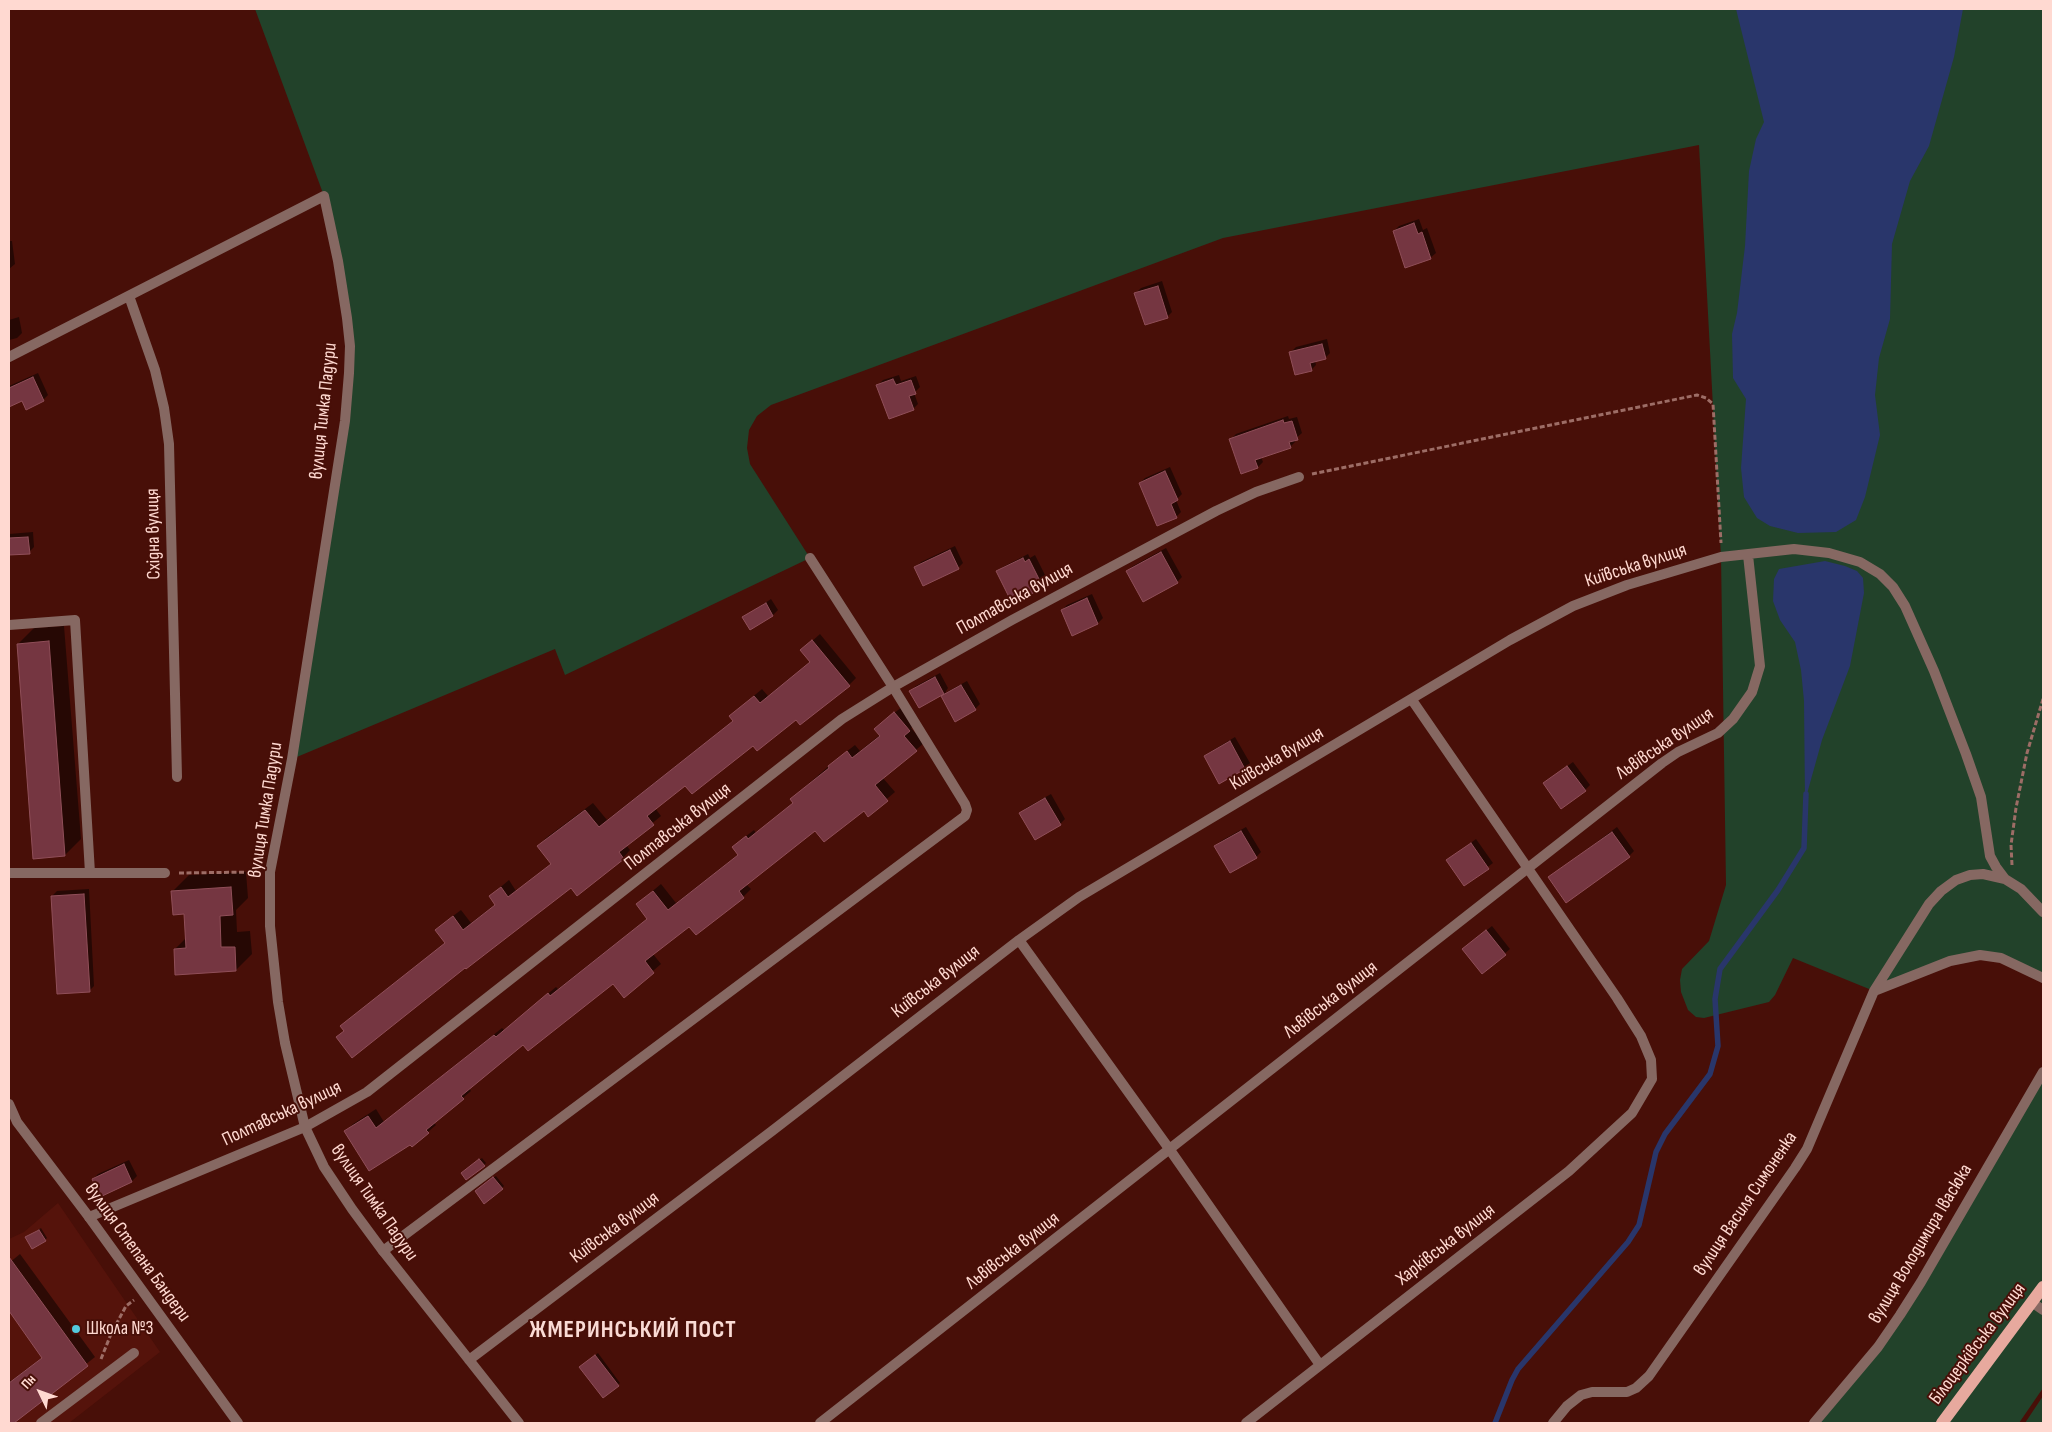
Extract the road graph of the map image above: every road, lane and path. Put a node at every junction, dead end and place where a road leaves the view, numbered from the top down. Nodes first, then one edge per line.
1 (129, 296) junction
2 (9, 357) edge
3 (1299, 476) joint
4 (1748, 555) junction
5 (1722, 557) junction
6 (810, 558) dead end
7 (9, 625) edge
8 (893, 687) junction
9 (2043, 699) edge
10 (1412, 700) junction
11 (177, 777) dead end
12 (1526, 868) junction
13 (270, 872) junction
14 (9, 873) edge
15 (90, 873) junction
16 (165, 873) joint
17 (2006, 879) junction
18 (2021, 890) junction
19 (2043, 912) edge
20 (1019, 940) junction
21 (2043, 978) edge
22 (1874, 991) junction
23 (2043, 1072) edge
24 (9, 1104) edge
25 (13, 1122) edge
26 (304, 1127) junction
27 (1170, 1150) junction
28 (90, 1217) junction
29 (383, 1251) junction
30 (2043, 1287) edge
31 (144, 1293) junction
32 (2038, 1306) edge
33 (134, 1352) dead end
34 (468, 1360) junction
35 (1320, 1365) junction
36 (100, 1379) junction
37 (42, 1423) edge
38 (238, 1423) edge
39 (519, 1423) edge
40 (820, 1423) edge
41 (1246, 1423) edge
42 (1553, 1423) edge
43 (1814, 1423) edge
44 (1942, 1423) edge

1 - 2 street
1 - 11 street, Східна вулиця
1 - 13 street, вулиця Тимка Падури
3 - 5 path
3 - 8 street, Полтавська вулиця
4 - 5 street, Київська вулиця
4 - 12 street, Львівська вулиця
4 - 17 street, Київська вулиця
5 - 10 street, Київська вулиця
6 - 8 street
7 - 15 street
8 - 26 street, Полтавська вулиця
8 - 29 street
9 - 18 path
10 - 12 street
10 - 20 street, Київська вулиця
12 - 27 street, Львівська вулиця
12 - 35 street, Харківська вулиця
13 - 16 path
13 - 26 street, вулиця Тимка Падури
14 - 15 street
15 - 16 street
17 - 18 street, Київська вулиця
17 - 22 street, вулиця Василя Симоненка
18 - 19 street, Київська вулиця
20 - 27 street
20 - 34 street, Київська вулиця
21 - 22 street
22 - 42 street, вулиця Василя Симоненка
23 - 43 street, вулиця Володимира Івасюка
24 - 25 street, вулиця Степана Бандери
25 - 28 street, вулиця Степана Бандери
26 - 28 street, Полтавська вулиця
26 - 29 street, вулиця Тимка Падури
27 - 35 street
27 - 40 street, Львівська вулиця
28 - 31 street, вулиця Степана Бандери
29 - 34 street, вулиця Тимка Падури
30 - 32 main road, Білоцерківська вулиця
31 - 36 path
31 - 38 street, вулиця Степана Бандери
32 - 44 main road, Білоцерківська вулиця
33 - 36 street
34 - 39 street, вулиця Тимка Падури
35 - 41 street, Харківська вулиця
36 - 37 street

